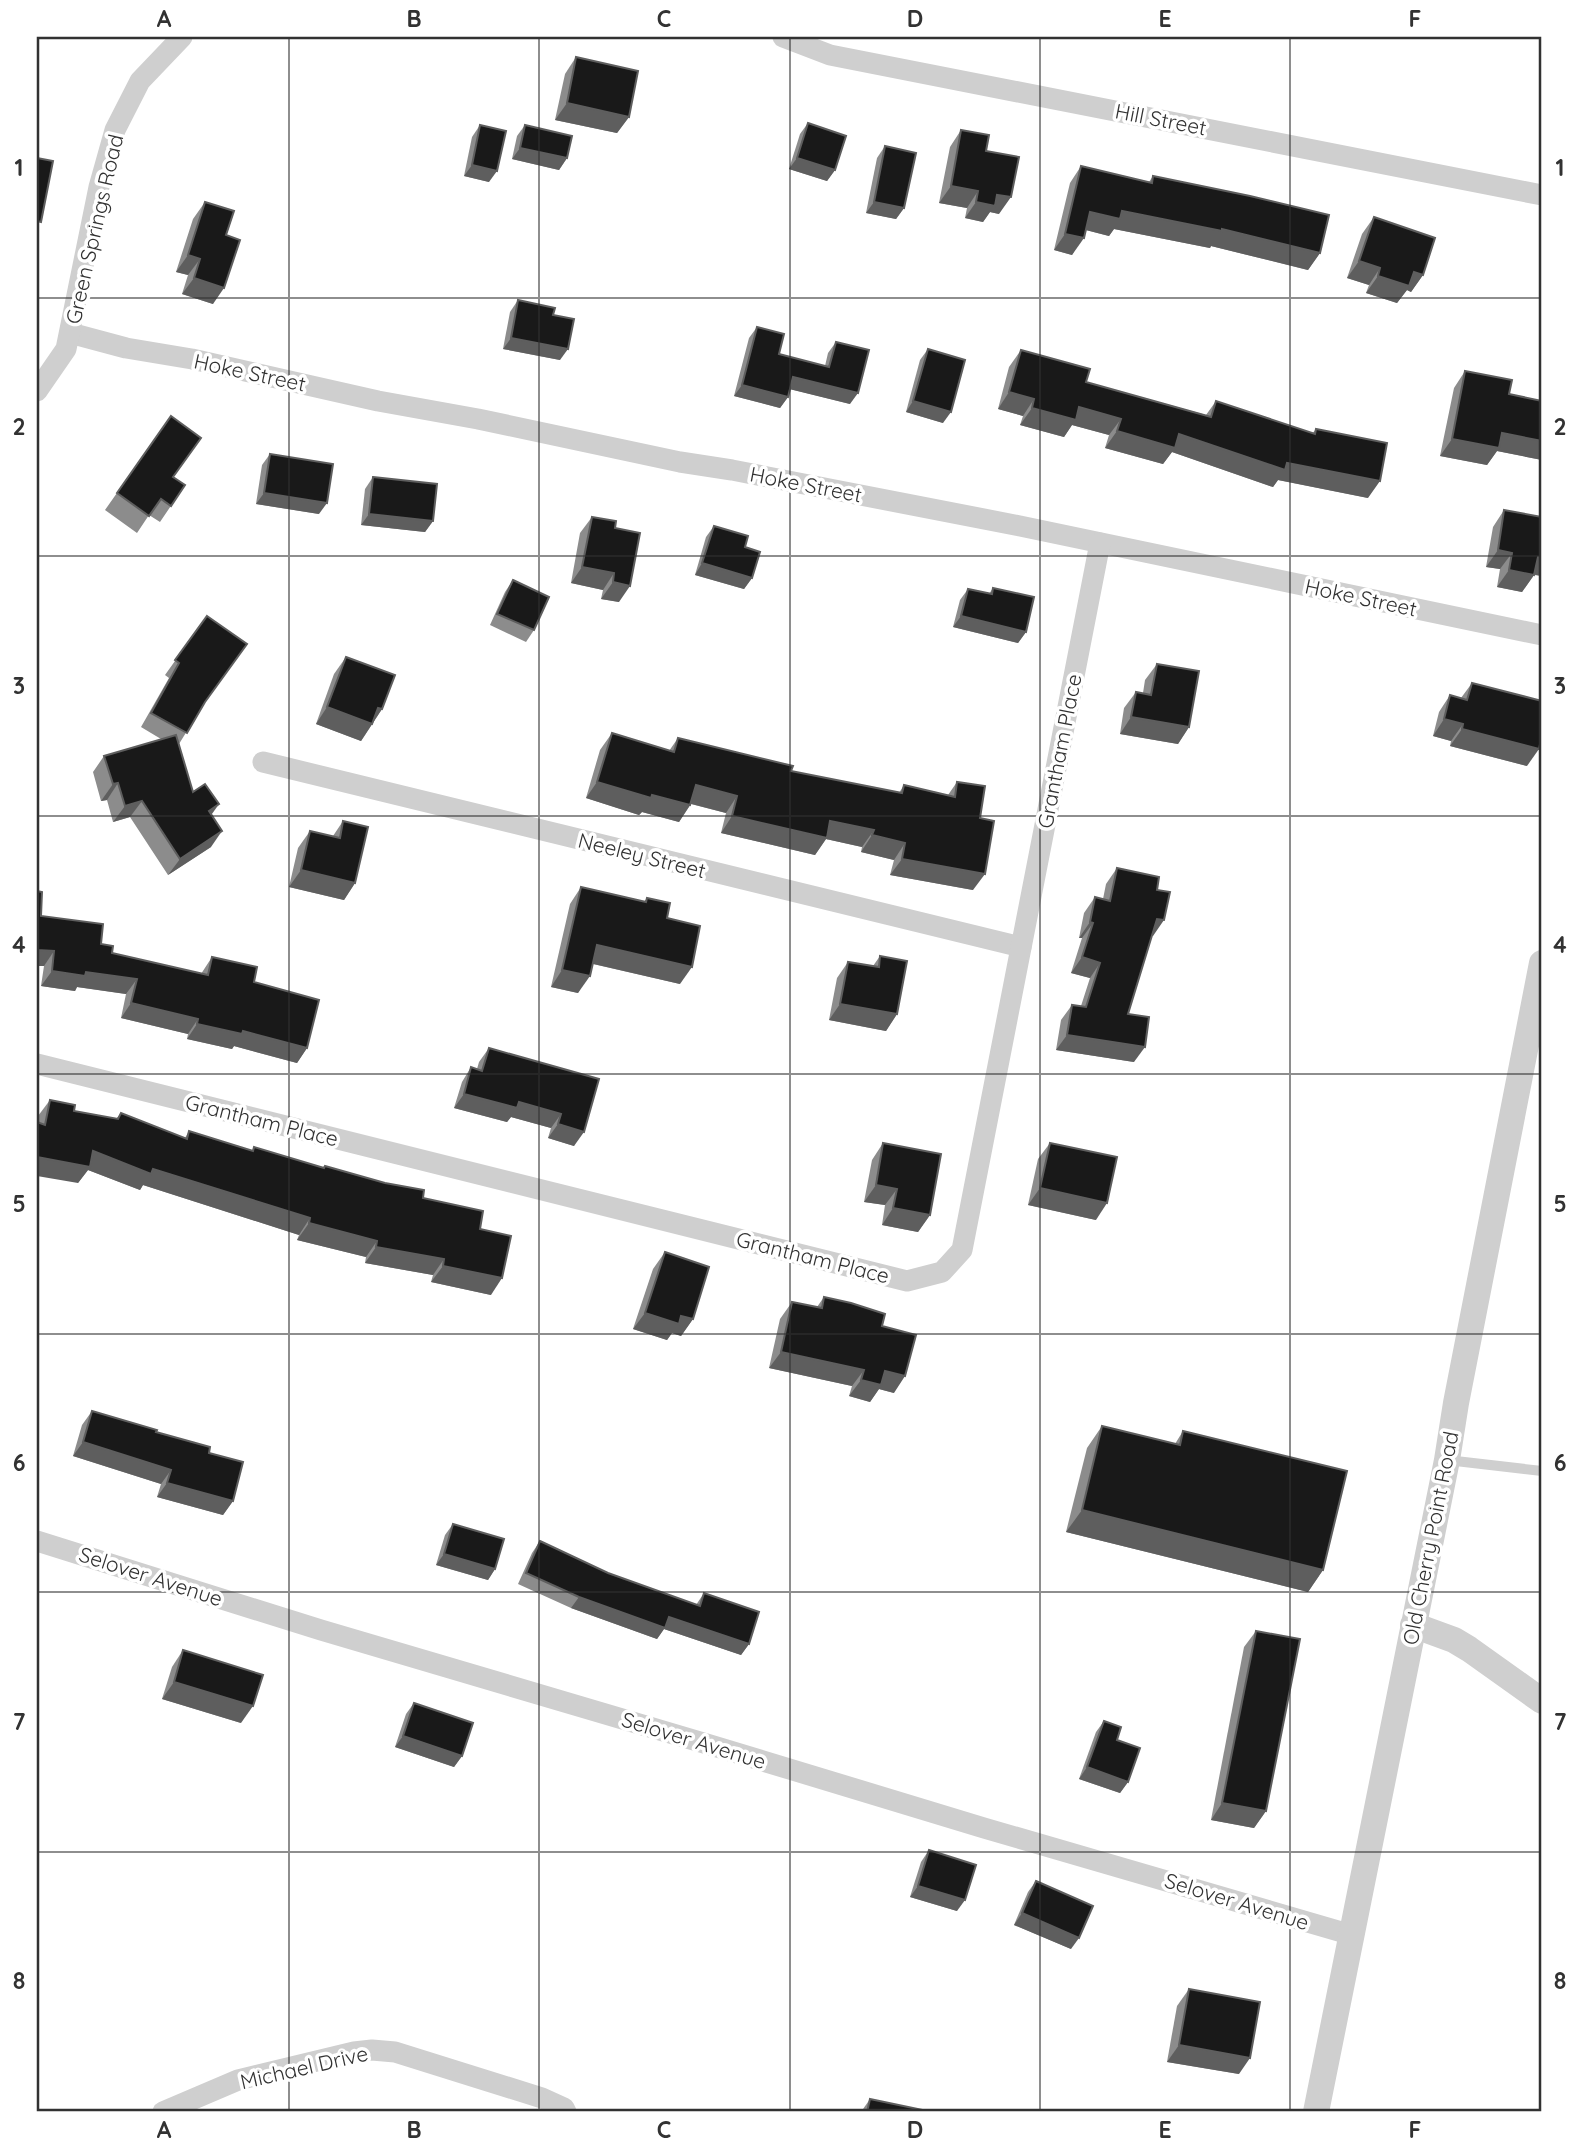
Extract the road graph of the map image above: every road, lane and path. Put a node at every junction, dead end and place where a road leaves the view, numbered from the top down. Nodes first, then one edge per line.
1 (182, 37) edge
2 (783, 37) edge
3 (1542, 195) edge
4 (69, 332) junction
5 (37, 391) edge
6 (1100, 543) junction
7 (1542, 635) edge
8 (263, 762) dead end
9 (1021, 947) junction
10 (1542, 963) edge
11 (37, 1064) edge
12 (1447, 1460) junction
13 (1542, 1471) edge
14 (37, 1541) edge
15 (1413, 1625) junction
16 (1542, 1701) edge
17 (1352, 1935) junction
18 (163, 2112) edge
19 (566, 2112) edge
20 (1316, 2112) edge

1 - 4 street, Green Springs Road
2 - 3 street, Hill Street
4 - 5 street, Green Springs Road
4 - 6 street, Hoke Street
6 - 7 street, Hoke Street
6 - 9 street, Grantham Place
8 - 9 street, Neeley Street
9 - 11 street, Grantham Place
10 - 12 street, Old Cherry Point Road
12 - 13 lane
12 - 15 street, Old Cherry Point Road
14 - 17 street, Selover Avenue
15 - 16 street
15 - 17 street, Old Cherry Point Road
17 - 20 street, Old Cherry Point Road
18 - 19 street, Michael Drive

